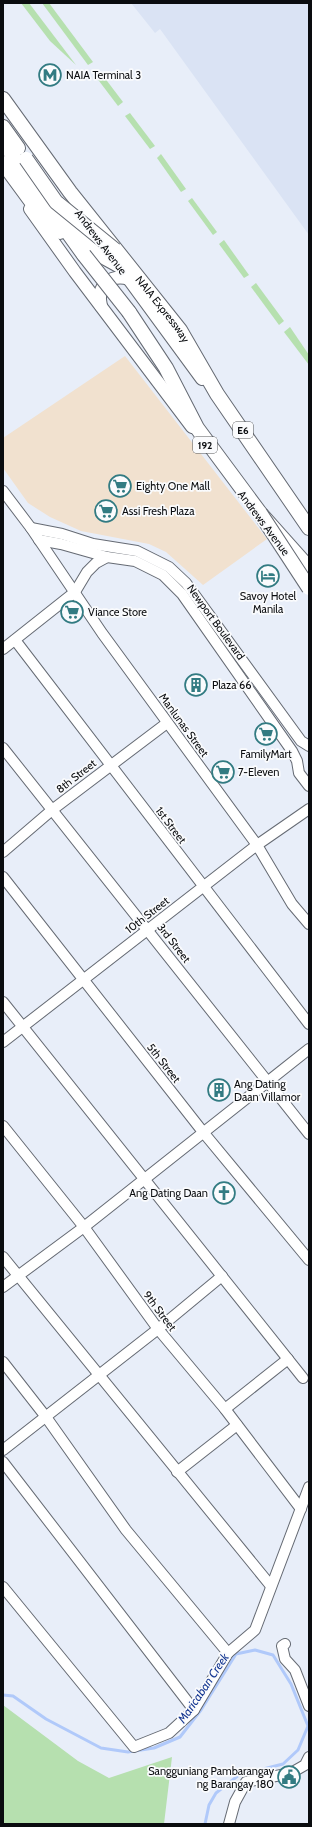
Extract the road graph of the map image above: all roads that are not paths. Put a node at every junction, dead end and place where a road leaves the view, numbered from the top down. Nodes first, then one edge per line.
1 (3, 100) edge
2 (3, 107) edge
3 (3, 128) edge
4 (3, 142) edge
5 (3, 162) edge
6 (38, 172) dead end
7 (3, 173) edge
8 (116, 250) junction
9 (84, 255) junction
10 (120, 267) junction
11 (129, 279) junction
12 (101, 306) junction
13 (3, 491) edge
14 (260, 513) junction
15 (31, 528) junction
16 (309, 528) edge
17 (309, 535) edge
18 (39, 540) junction
19 (107, 557) junction
20 (309, 568) edge
21 (309, 587) edge
22 (75, 592) junction
23 (14, 640) junction
24 (3, 649) edge
25 (167, 723) junction
26 (309, 746) edge
27 (3, 748) edge
28 (309, 750) edge
29 (297, 761) junction
30 (110, 766) junction
31 (309, 786) edge
32 (309, 809) edge
33 (52, 810) junction
34 (257, 845) junction
35 (3, 852) edge
36 (3, 877) edge
37 (203, 887) junction
38 (309, 924) edge
39 (148, 929) junction
40 (83, 980) junction
41 (3, 1002) edge
42 (309, 1024) edge
43 (23, 1027) junction
44 (3, 1042) edge
45 (309, 1049) edge
46 (266, 1082) junction
47 (3, 1126) edge
48 (203, 1132) junction
49 (309, 1134) edge
50 (144, 1178) junction
51 (84, 1227) junction
52 (3, 1257) edge
53 (309, 1260) edge
54 (18, 1276) junction
55 (222, 1276) junction
56 (3, 1287) edge
57 (158, 1329) junction
58 (288, 1359) junction
59 (3, 1362) edge
60 (99, 1376) junction
61 (303, 1378) dead end
62 (224, 1409) junction
63 (46, 1417) junction
64 (237, 1425) junction
65 (3, 1450) edge
66 (3, 1462) edge
67 (177, 1472) junction
68 (309, 1487) edge
69 (302, 1509) junction
70 (271, 1586) junction
71 (3, 1587) edge
72 (285, 1644) dead end
73 (228, 1653) junction
74 (309, 1706) edge
75 (194, 1710) junction
76 (309, 1758) edge
77 (229, 1824) edge

1 - 8 highway, NAIA Expressway / E6, bridge
2 - 10 main road, Andrews Avenue
3 - 8 highway, bridge
4 - 9 highway
5 - 9 highway
6 - 10 main road
7 - 12 main road, Andrews Avenue / 192
8 - 16 highway, NAIA Expressway / E6
9 - 14 highway, bridge
10 - 11 main road, Andrews Avenue
11 - 12 main road
11 - 17 main road, Andrews Avenue
12 - 21 main road, Andrews Avenue / 192
13 - 15 street
14 - 20 highway, bridge
14 - 21 highway, bridge
15 - 18 street
15 - 26 street, Newport Boulevard
18 - 19 street, Newport Boulevard
18 - 22 street, Manlunas Street
19 - 22 street
19 - 29 street, Newport Boulevard
22 - 23 street
22 - 25 street, Manlunas Street
23 - 24 street
23 - 30 street, 1st Street
25 - 30 street, 8th Street
25 - 34 street, Manlunas Street
27 - 33 street, 3rd Street
28 - 29 street
29 - 31 street, Newport Boulevard
30 - 33 street, 8th Street
30 - 37 street, 1st Street
32 - 34 street, 10th Street
33 - 35 street, 8th Street
33 - 39 street, 3rd Street
34 - 37 street, 10th Street
34 - 38 street, Manlunas Street
36 - 40 street, 5th Street
37 - 39 street, 10th Street
37 - 42 street, 1st Street
39 - 40 street, 10th Street
39 - 46 street, 3rd Street
40 - 43 street, 10th Street
40 - 48 street, 5th Street
41 - 43 street
43 - 44 street, 10th Street
43 - 50 street
45 - 46 street
46 - 48 street
46 - 49 street, 3rd Street
47 - 51 street, 9th Street
48 - 50 street
48 - 53 street, 5th Street
50 - 51 street
50 - 55 street
51 - 54 street
51 - 57 street, 9th Street
52 - 54 street
54 - 56 street
54 - 60 street
55 - 57 street
55 - 58 street
57 - 60 street
57 - 62 street, 9th Street
58 - 61 street
58 - 62 street
59 - 63 street
60 - 63 street
60 - 67 street
62 - 64 street, 9th Street
63 - 65 street
63 - 73 street
64 - 67 street
64 - 69 street, 9th Street
66 - 75 street
67 - 70 street
68 - 69 street
69 - 70 street
70 - 73 street
71 - 75 street
72 - 74 street
73 - 75 street
76 - 77 street

